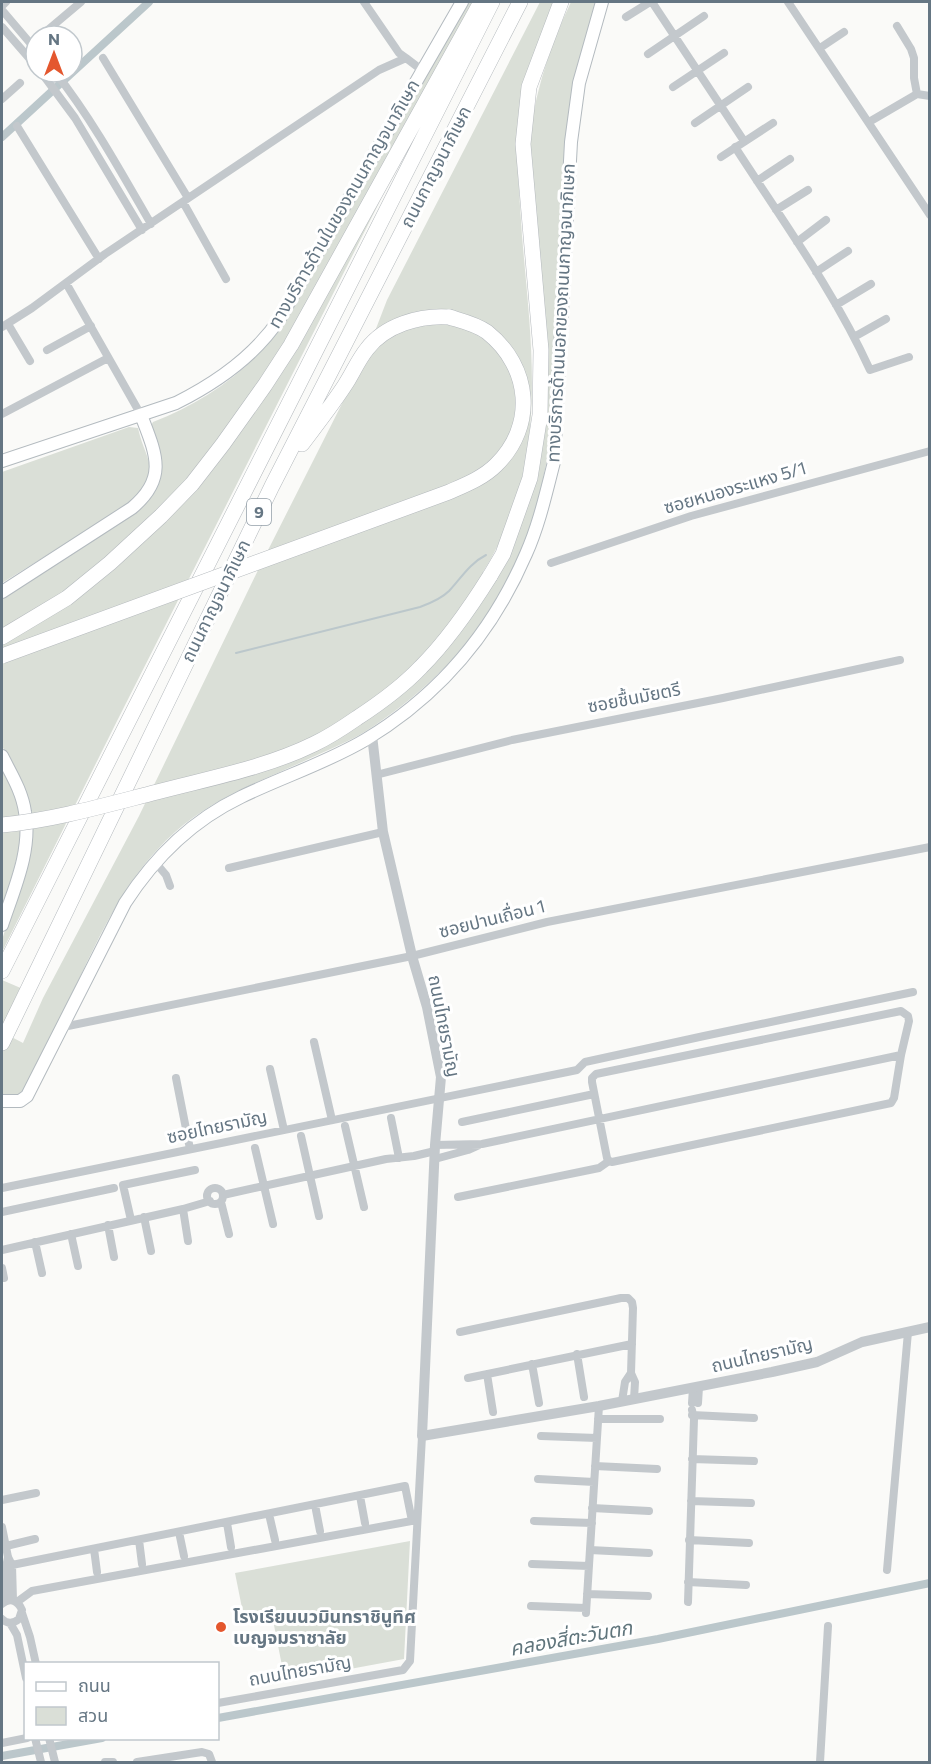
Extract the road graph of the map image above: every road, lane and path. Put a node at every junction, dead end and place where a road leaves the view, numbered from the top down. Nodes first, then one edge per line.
1 (6, 2) edge
2 (81, 2) edge
3 (364, 2) edge
4 (462, 2) edge
5 (481, 2) edge
6 (492, 2) edge
7 (520, 2) edge
8 (561, 2) edge
9 (602, 2) edge
10 (651, 2) edge
11 (788, 2) edge
12 (2, 8) edge
13 (704, 16) dead end
14 (626, 17) dead end
15 (55, 24) edge
16 (897, 26) dead end
17 (3, 32) edge
18 (844, 32) dead end
19 (24, 35) edge
20 (675, 36) junction
21 (820, 48) junction
22 (724, 53) dead end
23 (24, 54) edge
24 (648, 54) dead end
25 (103, 58) dead end
26 (406, 58) junction
27 (423, 70) junction
28 (698, 70) junction
29 (20, 83) dead end
30 (50, 84) edge
31 (64, 84) edge
32 (673, 87) dead end
33 (748, 87) dead end
34 (917, 94) junction
35 (930, 96) edge
36 (2, 99) edge
37 (721, 106) junction
38 (83, 111) junction
39 (75, 118) junction
40 (868, 122) junction
41 (695, 123) dead end
42 (773, 123) dead end
43 (17, 126) dead end
44 (744, 141) junction
45 (735, 147) junction
46 (721, 157) dead end
47 (790, 159) dead end
48 (757, 181) junction
49 (808, 190) dead end
50 (185, 200) junction
51 (776, 210) junction
52 (930, 215) edge
53 (826, 220) dead end
54 (152, 224) junction
55 (142, 230) junction
56 (797, 242) junction
57 (849, 251) dead end
58 (99, 259) junction
59 (816, 272) junction
60 (226, 279) dead end
61 (66, 283) junction
62 (871, 284) dead end
63 (836, 304) junction
64 (886, 319) dead end
65 (5, 326) edge
66 (91, 326) junction
67 (854, 337) junction
68 (47, 350) dead end
69 (107, 357) junction
70 (909, 357) dead end
71 (30, 361) dead end
72 (2, 412) edge
73 (141, 416) junction
74 (930, 451) edge
75 (2, 461) edge
76 (272, 486) junction
77 (551, 562) dead end
78 (2, 592) edge
79 (2, 637) edge
80 (2, 656) edge
81 (900, 660) dead end
82 (372, 735) junction
83 (2, 756) edge
84 (376, 775) junction
85 (2, 825) edge
86 (383, 832) junction
87 (930, 847) edge
88 (155, 862) junction
89 (229, 868) dead end
90 (170, 886) dead end
91 (2, 925) edge
92 (412, 956) junction
93 (2, 971) edge
94 (913, 992) dead end
95 (63, 1027) junction
96 (314, 1042) dead end
97 (2, 1043) edge
98 (901, 1055) junction
99 (270, 1069) dead end
100 (176, 1078) dead end
101 (594, 1094) junction
102 (439, 1099) junction
103 (2, 1101) edge
104 (391, 1118) dead end
105 (599, 1119) junction
106 (332, 1120) junction
107 (462, 1122) dead end
108 (345, 1126) dead end
109 (284, 1130) junction
110 (302, 1136) dead end
111 (482, 1144) junction
112 (255, 1148) dead end
113 (190, 1149) junction
114 (435, 1155) junction
115 (399, 1158) junction
116 (609, 1161) junction
117 (355, 1166) junction
118 (195, 1170) dead end
119 (309, 1176) junction
120 (265, 1186) junction
121 (2, 1188) edge
122 (114, 1188) dead end
123 (458, 1197) dead end
124 (222, 1198) junction
125 (210, 1201) junction
126 (364, 1207) dead end
127 (183, 1209) junction
128 (2, 1212) edge
129 (319, 1216) dead end
130 (144, 1217) junction
131 (131, 1220) junction
132 (273, 1224) dead end
133 (108, 1226) junction
134 (71, 1234) junction
135 (229, 1234) dead end
136 (188, 1241) dead end
137 (35, 1242) junction
138 (2, 1250) edge
139 (151, 1251) dead end
140 (114, 1257) dead end
141 (78, 1266) dead end
142 (2, 1268) edge
143 (42, 1273) dead end
144 (4, 1278) dead end
145 (930, 1327) edge
146 (460, 1332) dead end
147 (908, 1332) junction
148 (632, 1344) junction
149 (577, 1354) junction
150 (532, 1364) junction
151 (487, 1374) junction
152 (468, 1378) dead end
153 (696, 1388) junction
154 (584, 1397) dead end
155 (628, 1400) junction
156 (539, 1403) dead end
157 (598, 1406) junction
158 (695, 1411) junction
159 (493, 1412) dead end
160 (754, 1418) dead end
161 (598, 1419) junction
162 (660, 1419) dead end
163 (422, 1436) junction
164 (541, 1436) dead end
165 (597, 1438) junction
166 (692, 1459) junction
167 (754, 1461) dead end
168 (595, 1466) junction
169 (657, 1469) dead end
170 (538, 1479) dead end
171 (594, 1482) junction
172 (36, 1493) dead end
173 (360, 1496) junction
174 (2, 1500) edge
175 (691, 1501) junction
176 (751, 1503) dead end
177 (315, 1505) junction
178 (592, 1508) junction
179 (649, 1510) dead end
180 (269, 1514) junction
181 (414, 1518) junction
182 (534, 1521) dead end
183 (227, 1522) junction
184 (365, 1523) dead end
185 (591, 1523) junction
186 (2, 1527) edge
187 (320, 1531) dead end
188 (179, 1532) junction
189 (35, 1539) dead end
190 (139, 1540) junction
191 (274, 1540) dead end
192 (689, 1540) junction
193 (749, 1543) dead end
194 (4, 1546) edge
195 (231, 1547) dead end
196 (94, 1549) junction
197 (590, 1550) junction
198 (649, 1553) dead end
199 (184, 1556) dead end
200 (10, 1561) junction
201 (142, 1564) dead end
202 (532, 1564) dead end
203 (589, 1566) junction
204 (887, 1570) dead end
205 (97, 1572) dead end
206 (687, 1582) junction
207 (746, 1585) dead end
208 (587, 1594) junction
209 (648, 1596) dead end
210 (9, 1602) edge
211 (687, 1602) dead end
212 (531, 1606) dead end
213 (22, 1613) junction
214 (4, 1620) edge
215 (828, 1626) dead end
216 (36, 1662) edge
217 (24, 1668) edge
218 (219, 1703) edge
219 (24, 1739) edge
220 (50, 1740) edge
221 (36, 1741) edge
222 (2, 1743) edge
223 (53, 1758) edge
224 (40, 1759) edge
225 (105, 1762) edge
226 (113, 1762) edge
227 (137, 1762) edge
228 (212, 1762) edge
229 (820, 1762) edge

1 - 12 street
2 - 15 street
3 - 26 street
4 - 27 main road, ทางบริการด้านในของถนนกาญจนาภิเษก
5 - 79 highway
6 - 93 highway, ถนนกาญจนาภิเษก / 9
7 - 76 highway, ถนนกาญจนาภิเษก / 9
8 - 85 highway, bridge
9 - 82 main road, ทางบริการด้านนอกของถนนกาญจนาภิเษก
10 - 14 street
10 - 20 street
11 - 21 street
12 - 19 street
13 - 20 street
16 - 34 street
17 - 23 street
18 - 21 street
20 - 24 street
20 - 28 street
21 - 40 street
22 - 28 street
25 - 50 street
26 - 27 street
26 - 50 street
27 - 73 main road, ทางบริการด้านในของถนนกาญจนาภิเษก
28 - 32 street
28 - 37 street
29 - 36 street
30 - 39 street
31 - 38 street
33 - 37 street
34 - 35 street
34 - 40 street
37 - 41 street
37 - 44 street
38 - 39 street
38 - 54 street
39 - 55 street
40 - 52 street
42 - 44 street
43 - 58 street
44 - 45 street
45 - 46 street
45 - 48 street
47 - 48 street
48 - 51 street
49 - 51 street
50 - 54 street
50 - 60 street
51 - 56 street
53 - 56 street
54 - 55 street
55 - 58 street
56 - 59 street
57 - 59 street
58 - 61 street
59 - 63 street
61 - 65 street
61 - 66 street
62 - 63 street
63 - 67 street
64 - 67 street
65 - 71 street
66 - 68 street
66 - 69 street
67 - 70 street
69 - 72 street
69 - 73 street
73 - 75 main road, ทางบริการด้านในของถนนกาญจนาภิเษก
73 - 78 main road
74 - 77 street, ซอยหนองระแหง 5/1
76 - 80 highway, bridge
76 - 97 highway, ถนนกาญจนาภิเษก / 9
81 - 84 street, ซอยชื้นมัยตรี
82 - 84 street, ถนนไทยรามัญ
82 - 88 main road, ทางบริการด้านนอกของถนนกาญจนาภิเษก
83 - 91 main road
84 - 86 street, ถนนไทยรามัญ
86 - 89 street
86 - 92 street, ถนนไทยรามัญ
87 - 92 street, ซอยปานเถื่อน 1
88 - 90 street
88 - 95 main road, ทางบริการด้านนอกของถนนกาญจนาภิเษก
92 - 95 street, ซอยปานเถื่อน 1
92 - 102 street, ถนนไทยรามัญ
94 - 102 street, ซอยไทยรามัญ
95 - 103 main road, ทางบริการด้านนอกของถนนกาญจนาภิเษก
96 - 106 street
98 - 101 street
98 - 105 street
98 - 116 street
99 - 109 street
100 - 113 street
101 - 105 street
101 - 107 street
102 - 106 street, ซอยไทยรามัญ
102 - 114 street, ถนนไทยรามัญ
104 - 115 street
105 - 111 street
105 - 116 street
106 - 109 street, ซอยไทยรามัญ
108 - 117 street
109 - 113 street, ซอยไทยรามัญ
110 - 119 street
111 - 114 street
111 - 114 street
112 - 120 street
113 - 121 street, ซอยไทยรามัญ
114 - 115 street
114 - 163 street, ถนนไทยรามัญ
115 - 117 street
116 - 123 street
117 - 119 street
117 - 126 street
118 - 131 street
119 - 120 street
119 - 129 street
120 - 124 street
120 - 132 street
122 - 128 street
124 - 125 street
124 - 125 street
124 - 135 street
125 - 127 street
127 - 130 street
127 - 136 street
130 - 131 street
130 - 139 street
131 - 133 street
133 - 134 street
133 - 140 street
134 - 137 street
134 - 141 street
137 - 138 street
137 - 143 street
142 - 144 street
145 - 147 street, ถนนไทยรามัญ
146 - 148 street
147 - 153 street, ถนนไทยรามัญ
147 - 204 street
148 - 149 street
148 - 155 street
149 - 150 street
149 - 154 street
150 - 151 street
150 - 156 street
151 - 152 street
151 - 159 street
153 - 155 street, ถนนไทยรามัญ
153 - 158 street
155 - 157 street, ถนนไทยรามัญ
157 - 161 street
157 - 163 street, ถนนไทยรามัญ
158 - 160 street
158 - 166 street
161 - 162 street
161 - 165 street
163 - 181 street, ถนนไทยรามัญ
164 - 165 street
165 - 168 street
166 - 167 street
166 - 175 street
168 - 169 street
168 - 171 street
170 - 171 street
171 - 178 street
172 - 174 street
173 - 177 street
173 - 181 street
173 - 184 street
175 - 176 street
175 - 192 street
177 - 180 street
177 - 187 street
178 - 179 street
178 - 185 street
180 - 183 street
180 - 191 street
181 - 210 street
181 - 218 street, ถนนไทยรามัญ
182 - 185 street
183 - 188 street
183 - 195 street
185 - 197 street
186 - 194 street
188 - 190 street
188 - 199 street
189 - 194 street
190 - 196 street
190 - 201 street
192 - 193 street
192 - 206 street
194 - 200 street
196 - 200 street
196 - 205 street
197 - 198 street
197 - 203 street
200 - 210 street
202 - 203 street
203 - 208 street
206 - 207 street
206 - 211 street
208 - 209 street
208 - 212 street
210 - 213 street
213 - 214 street
213 - 216 street
214 - 217 street
215 - 229 street
219 - 222 street
220 - 223 street
221 - 224 street
225 - 226 street
227 - 228 street

